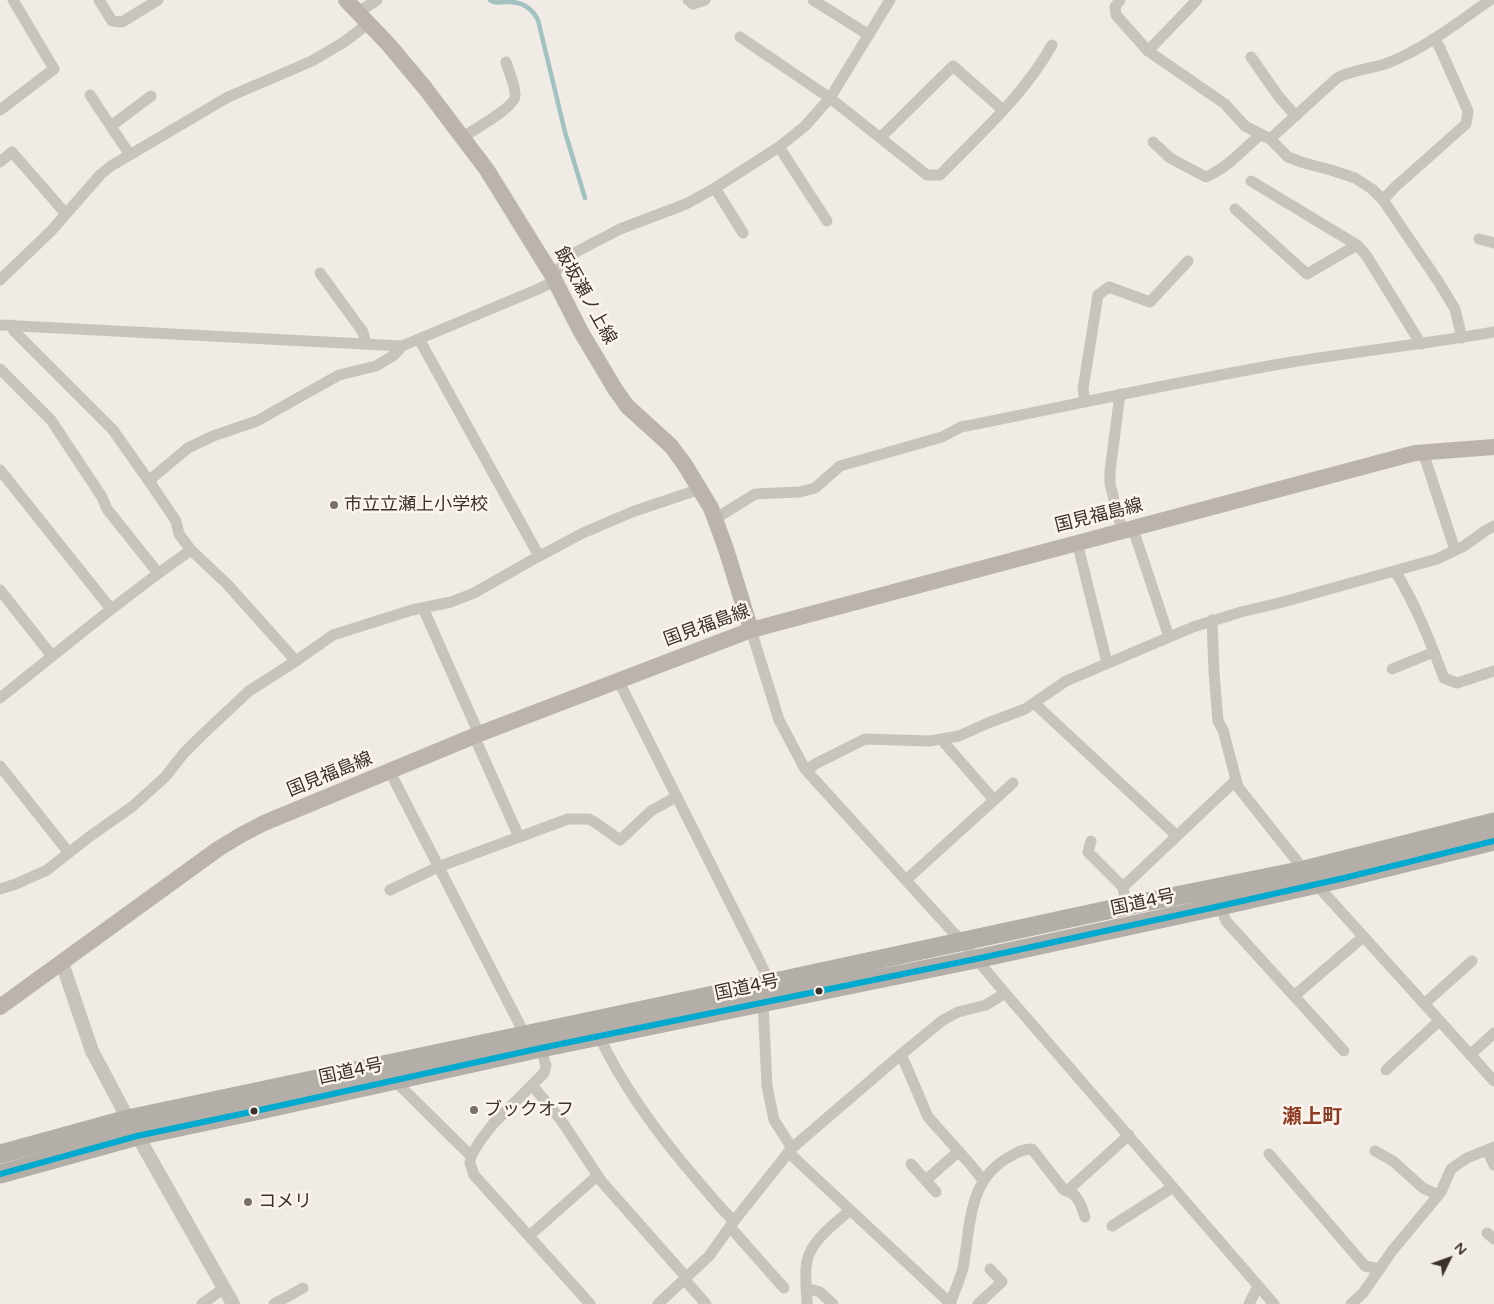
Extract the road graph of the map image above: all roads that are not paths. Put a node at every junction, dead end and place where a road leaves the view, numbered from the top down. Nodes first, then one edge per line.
1 (13, 0) edge
2 (99, 0) edge
3 (158, 0) edge
4 (346, 0) edge
5 (378, 0) edge
6 (688, 0) edge
7 (704, 0) edge
8 (814, 0) edge
9 (890, 0) edge
10 (1120, 0) edge
11 (1197, 0) edge
12 (1490, 0) edge
13 (364, 18) junction
14 (868, 35) junction
15 (740, 37) dead end
16 (1433, 39) junction
17 (1052, 45) dead end
18 (1148, 51) junction
19 (1251, 57) dead end
20 (506, 62) dead end
21 (90, 95) dead end
22 (151, 96) dead end
23 (830, 98) junction
24 (0, 110) edge
25 (1003, 110) junction
26 (1296, 116) junction
27 (111, 126) junction
28 (1265, 137) junction
29 (461, 138) junction
30 (880, 138) junction
31 (1153, 142) dead end
32 (779, 147) junction
33 (130, 154) junction
34 (0, 162) edge
35 (1251, 181) dead end
36 (715, 188) junction
37 (1383, 200) junction
38 (1235, 209) dead end
39 (66, 214) junction
40 (827, 220) dead end
41 (743, 233) dead end
42 (1479, 240) dead end
43 (1494, 243) edge
44 (1357, 245) junction
45 (1188, 260) dead end
46 (320, 273) dead end
47 (554, 278) junction
48 (0, 280) edge
49 (5, 325) edge
50 (1494, 332) edge
51 (1462, 338) junction
52 (419, 339) junction
53 (366, 344) junction
54 (1421, 344) junction
55 (402, 346) junction
56 (0, 369) edge
57 (1120, 394) junction
58 (1085, 402) junction
59 (1494, 448) edge
60 (1424, 452) junction
61 (0, 470) edge
62 (151, 484) junction
63 (700, 489) junction
64 (715, 519) junction
65 (1494, 526) edge
66 (1127, 530) junction
67 (1077, 542) junction
68 (191, 550) junction
69 (1455, 550) junction
70 (539, 556) junction
71 (1395, 571) junction
72 (158, 573) junction
73 (0, 590) edge
74 (422, 608) junction
75 (111, 609) junction
76 (1212, 620) junction
77 (751, 630) junction
78 (1169, 637) junction
79 (1434, 652) junction
80 (52, 656) junction
81 (296, 661) junction
82 (1107, 663) junction
83 (1392, 669) dead end
84 (1494, 671) edge
85 (618, 680) junction
86 (0, 698) edge
87 (1034, 703) junction
88 (476, 735) junction
89 (941, 739) junction
90 (0, 766) edge
91 (807, 770) junction
92 (390, 772) junction
93 (1236, 780) junction
94 (1013, 783) dead end
95 (676, 797) junction
96 (994, 800) junction
97 (1494, 822) edge
98 (1177, 836) junction
99 (519, 837) junction
100 (1090, 840) dead end
101 (1494, 841) edge
102 (69, 853) junction
103 (438, 866) junction
104 (1304, 870) junction
105 (906, 880) junction
106 (1316, 884) junction
107 (1123, 887) junction
108 (0, 890) edge
109 (390, 890) dead end
110 (1126, 906) junction
111 (1220, 906) junction
112 (1363, 936) junction
113 (962, 942) junction
114 (976, 958) junction
115 (1472, 961) dead end
116 (62, 963) junction
117 (770, 983) junction
118 (1005, 993) junction
119 (1294, 996) junction
120 (763, 1002) junction
121 (1424, 1004) junction
122 (0, 1008) edge
123 (1439, 1020) junction
124 (1494, 1033) edge
125 (525, 1035) junction
126 (599, 1036) junction
127 (541, 1048) junction
128 (1344, 1051) dead end
129 (901, 1054) junction
130 (1470, 1055) junction
131 (1386, 1070) dead end
132 (394, 1080) junction
133 (1494, 1081) edge
134 (532, 1085) junction
135 (128, 1119) junction
136 (1129, 1135) junction
137 (137, 1136) junction
138 (1490, 1148) edge
139 (790, 1150) junction
140 (959, 1151) junction
141 (1375, 1151) dead end
142 (0, 1154) edge
143 (1269, 1154) dead end
144 (470, 1156) junction
145 (911, 1164) dead end
146 (1494, 1165) edge
147 (0, 1174) edge
148 (598, 1176) junction
149 (926, 1180) junction
150 (983, 1180) junction
151 (1173, 1187) junction
152 (1067, 1191) junction
153 (936, 1192) dead end
154 (1438, 1195) junction
155 (850, 1210) junction
156 (1085, 1217) dead end
157 (732, 1224) junction
158 (1112, 1226) dead end
159 (529, 1236) junction
160 (990, 1269) dead end
161 (1380, 1269) junction
162 (685, 1278) junction
163 (1258, 1286) junction
164 (224, 1288) junction
165 (303, 1288) dead end
166 (784, 1288) dead end
167 (806, 1288) junction
168 (202, 1304) edge
169 (233, 1304) edge
170 (274, 1304) edge
171 (590, 1304) edge
172 (658, 1304) edge
173 (706, 1304) edge
174 (807, 1304) edge
175 (834, 1304) edge
176 (950, 1304) edge
177 (978, 1304) edge
178 (1249, 1304) edge
179 (1274, 1304) edge
180 (1351, 1304) edge

1 - 24 street
2 - 3 street
4 - 13 main road, 飯坂瀬ノ上線
5 - 13 street
6 - 7 street
8 - 14 street
9 - 14 street
10 - 18 street
11 - 18 street
12 - 16 street
13 - 29 main road, 飯坂瀬ノ上線
13 - 33 street
14 - 23 street
15 - 23 street
16 - 26 street
16 - 37 street
17 - 25 street
18 - 28 street
19 - 26 street
20 - 29 street
21 - 27 street
22 - 27 street
23 - 30 street
23 - 32 street
25 - 30 street
25 - 30 street
26 - 28 street
27 - 33 street
28 - 31 street
28 - 37 street
29 - 47 main road, 飯坂瀬ノ上線
32 - 36 street
32 - 40 street
33 - 39 street
34 - 39 street
35 - 44 street
36 - 41 street
36 - 47 street
37 - 51 street
38 - 44 street
39 - 48 street
42 - 43 street
44 - 54 street
45 - 58 street
46 - 53 street
47 - 52 street
47 - 63 main road, 飯坂瀬ノ上線
49 - 53 street
49 - 62 street
50 - 51 street
51 - 54 street
52 - 55 street
52 - 70 street
53 - 55 street
54 - 57 street
55 - 62 street
56 - 72 street
57 - 58 street
57 - 66 street
58 - 64 street
59 - 60 main road, 国見福島線
60 - 66 main road, 国見福島線
60 - 69 street
61 - 75 street
62 - 68 street
63 - 64 main road, 飯坂瀬ノ上線
63 - 70 street
64 - 77 main road, 飯坂瀬ノ上線
65 - 69 street
66 - 67 main road, 国見福島線
66 - 78 street
67 - 77 main road, 国見福島線
67 - 82 street
68 - 72 street
68 - 81 street
69 - 71 street
70 - 74 street
71 - 76 street
71 - 79 street
72 - 75 street
73 - 80 street
74 - 81 street
74 - 88 street
75 - 80 street
76 - 78 street
76 - 93 street
77 - 85 main road, 国見福島線
77 - 91 street
78 - 82 street
79 - 83 street
79 - 84 street
80 - 86 street
81 - 102 street
82 - 87 street
85 - 88 main road, 国見福島線
85 - 95 street
87 - 89 street
87 - 98 street
88 - 92 main road, 国見福島線
88 - 99 street
89 - 91 street
89 - 96 street
90 - 102 street
91 - 105 street
92 - 103 street
92 - 116 main road, 国見福島線
93 - 98 street
93 - 104 street
94 - 96 street
95 - 99 street
95 - 117 street
96 - 105 street
97 - 104 highway, 国道4号
98 - 107 street
99 - 103 street
100 - 107 street
101 - 106 highway, 国道4号
102 - 108 street
103 - 109 street
103 - 125 street
104 - 110 highway, 国道4号
105 - 113 street
106 - 111 highway, 国道4号
106 - 112 street
107 - 110 street
110 - 113 highway, 国道4号
111 - 114 highway, 国道4号
111 - 119 street
112 - 119 street
112 - 121 street
113 - 114 street
113 - 117 highway, 国道4号
114 - 118 street
114 - 120 highway, 国道4号
115 - 121 street
116 - 122 main road, 国見福島線
116 - 135 street
117 - 125 highway, 国道4号
118 - 129 street
118 - 136 street
119 - 128 street
120 - 126 highway, 国道4号
120 - 139 street
121 - 123 street
123 - 130 street
123 - 131 street
124 - 130 street
125 - 135 highway, 国道4号
126 - 127 highway, 国道4号
126 - 157 street
127 - 132 highway, 国道4号
127 - 134 street
129 - 139 street
129 - 140 street
130 - 133 street
132 - 137 highway, 国道4号
132 - 144 street
134 - 144 street
134 - 148 street
135 - 137 street
135 - 142 highway, 国道4号
136 - 151 street
136 - 152 street
137 - 147 highway, 国道4号
137 - 164 street
138 - 146 street
138 - 154 street
139 - 155 street
139 - 157 street
140 - 149 street
140 - 150 street
141 - 154 street
143 - 161 street
144 - 159 street
145 - 149 street
148 - 159 street
148 - 162 street
149 - 153 street
150 - 152 street
150 - 176 street
151 - 158 street
151 - 163 street
152 - 156 street
154 - 161 street
155 - 167 street
155 - 176 street
157 - 162 street
157 - 166 street
159 - 171 street
160 - 177 street
161 - 180 street
162 - 172 street
162 - 173 street
163 - 178 street
163 - 179 street
164 - 168 street
164 - 169 street
165 - 170 street
167 - 174 street
167 - 175 street

